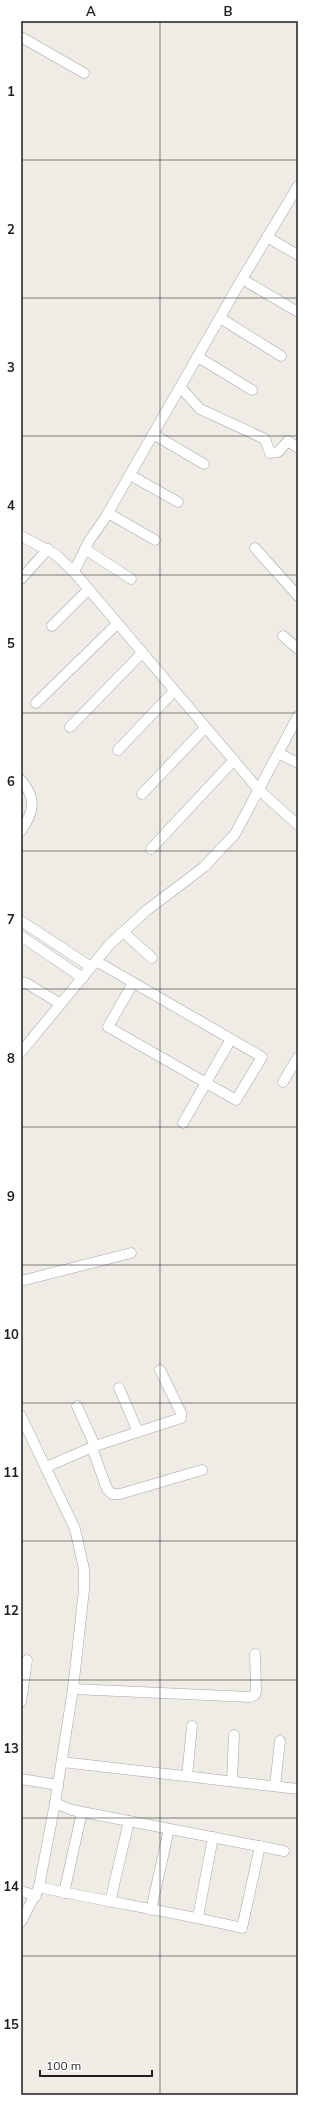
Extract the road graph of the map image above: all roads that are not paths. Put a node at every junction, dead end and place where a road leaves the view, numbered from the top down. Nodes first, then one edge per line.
1 (21, 37) edge
2 (84, 73) dead end
3 (298, 186) edge
4 (294, 202) edge
5 (267, 237) junction
6 (298, 255) edge
7 (242, 279) junction
8 (298, 312) edge
9 (220, 318) junction
10 (281, 356) dead end
11 (198, 357) junction
12 (181, 388) junction
13 (252, 390) dead end
14 (154, 434) junction
15 (298, 448) edge
16 (204, 464) dead end
17 (130, 475) junction
18 (178, 502) dead end
19 (108, 513) junction
20 (21, 536) edge
21 (155, 540) dead end
22 (254, 548) dead end
23 (48, 549) junction
24 (85, 549) junction
25 (74, 572) junction
26 (21, 579) edge
27 (131, 579) dead end
28 (88, 590) junction
29 (298, 596) edge
30 (117, 624) junction
31 (52, 626) dead end
32 (283, 636) dead end
33 (298, 650) edge
34 (142, 653) junction
35 (174, 691) junction
36 (36, 703) dead end
37 (298, 716) edge
38 (70, 727) dead end
39 (205, 728) junction
40 (118, 750) dead end
41 (278, 753) junction
42 (234, 760) junction
43 (298, 763) edge
44 (21, 780) edge
45 (259, 790) junction
46 (142, 794) dead end
47 (298, 825) edge
48 (21, 831) edge
49 (150, 849) dead end
50 (21, 920) edge
51 (30, 926) junction
52 (123, 932) junction
53 (22, 936) edge
54 (152, 958) dead end
55 (94, 964) junction
56 (82, 978) junction
57 (133, 982) junction
58 (21, 983) edge
59 (61, 1004) junction
60 (231, 1039) junction
61 (21, 1052) edge
62 (298, 1057) edge
63 (284, 1082) dead end
64 (206, 1083) junction
65 (183, 1123) dead end
66 (131, 1253) dead end
67 (21, 1281) edge
68 (160, 1370) dead end
69 (119, 1388) dead end
70 (77, 1406) dead end
71 (21, 1416) edge
72 (24, 1431) edge
73 (138, 1432) junction
74 (94, 1447) junction
75 (46, 1467) junction
76 (202, 1470) dead end
77 (255, 1654) dead end
78 (27, 1660) dead end
79 (73, 1689) junction
80 (21, 1702) edge
81 (192, 1726) dead end
82 (234, 1735) dead end
83 (280, 1741) dead end
84 (62, 1762) junction
85 (187, 1776) junction
86 (21, 1779) edge
87 (232, 1781) junction
88 (58, 1785) junction
89 (275, 1786) junction
90 (298, 1789) edge
91 (56, 1804) junction
92 (82, 1812) junction
93 (129, 1821) junction
94 (169, 1829) junction
95 (213, 1837) junction
96 (260, 1846) junction
97 (284, 1851) dead end
98 (21, 1891) edge
99 (38, 1892) junction
100 (64, 1893) junction
101 (110, 1902) junction
102 (151, 1910) junction
103 (198, 1917) junction
104 (21, 1922) edge

1 - 2 street
3 - 4 street
4 - 5 street
5 - 6 street
5 - 7 street
7 - 8 street
7 - 9 street
9 - 10 street
9 - 11 street
11 - 12 street
11 - 13 street
12 - 14 street
12 - 15 street
14 - 16 street
14 - 17 street
17 - 18 street
17 - 19 street
19 - 21 street
19 - 24 street
20 - 23 street
22 - 29 street
23 - 25 street
23 - 26 street
24 - 25 street
24 - 27 street
25 - 28 street
28 - 30 street
28 - 31 street
30 - 34 street
30 - 36 street
32 - 33 street
34 - 35 street
34 - 38 street
35 - 39 street
35 - 40 street
37 - 41 street
39 - 42 street
39 - 46 street
41 - 43 street
41 - 45 street
42 - 45 street
42 - 49 street
44 - 48 street
45 - 47 street
45 - 52 street
50 - 51 street
51 - 53 street
51 - 55 street
52 - 54 street
52 - 55 street
53 - 56 street
55 - 56 street
55 - 57 street
56 - 59 street
57 - 60 street
57 - 64 street
58 - 59 street
59 - 61 street
60 - 64 street
60 - 64 street
62 - 63 street
64 - 65 street
66 - 67 street
68 - 73 street
69 - 73 street
70 - 74 street
71 - 72 street
72 - 75 street
73 - 74 street
74 - 75 street
74 - 76 street
75 - 79 street
77 - 79 street
78 - 80 street
79 - 84 street
81 - 85 street
82 - 87 street
83 - 89 street
84 - 85 street
84 - 88 street
85 - 87 street
86 - 88 street
87 - 89 street
88 - 91 street
89 - 90 street
91 - 92 street
91 - 99 street
92 - 93 street
92 - 100 street
93 - 94 street
93 - 101 street
94 - 95 street
94 - 102 street
95 - 96 street
95 - 103 street
96 - 97 street
96 - 103 street
98 - 99 street
99 - 100 street
99 - 104 street
100 - 101 street
101 - 102 street
102 - 103 street

